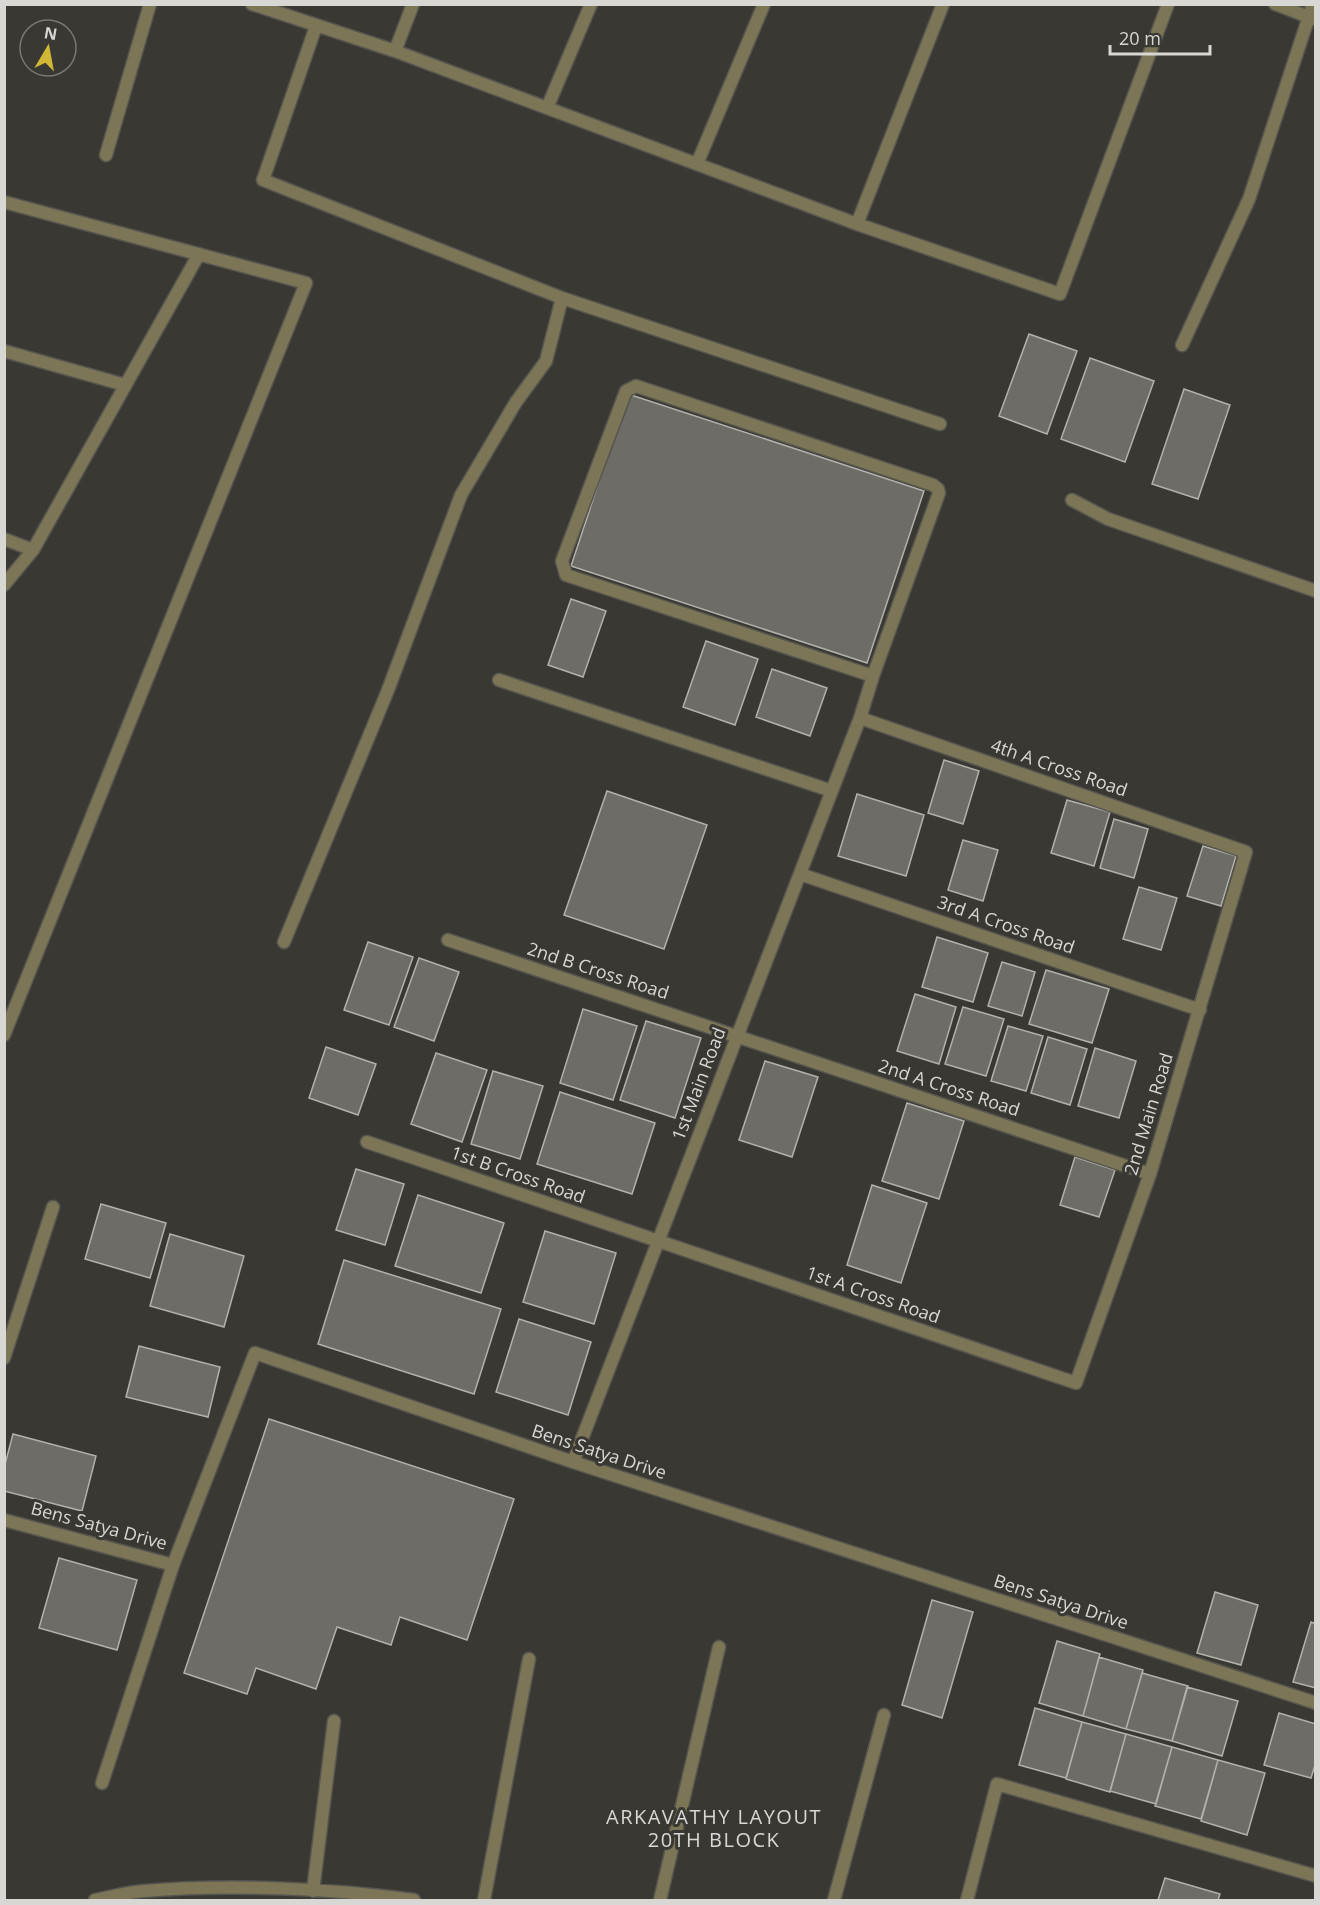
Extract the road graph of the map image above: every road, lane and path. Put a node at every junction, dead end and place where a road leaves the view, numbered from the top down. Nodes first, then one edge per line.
1 (150, 4) edge
2 (252, 4) edge
3 (413, 4) edge
4 (591, 4) edge
5 (764, 4) edge
6 (943, 4) edge
7 (1168, 4) edge
8 (1275, 4) edge
9 (1313, 4) edge
10 (281, 9) edge
11 (1312, 19) edge
12 (316, 26) junction
13 (395, 51) junction
14 (547, 108) junction
15 (106, 154) dead end
16 (697, 164) junction
17 (4, 202) edge
18 (857, 224) junction
19 (199, 254) junction
20 (562, 298) junction
21 (1182, 345) dead end
22 (4, 351) edge
23 (125, 385) junction
24 (940, 424) dead end
25 (1072, 500) dead end
26 (4, 539) edge
27 (33, 550) junction
28 (4, 585) edge
29 (1316, 591) edge
30 (873, 676) junction
31 (499, 680) dead end
32 (860, 718) junction
33 (832, 791) junction
34 (1246, 852) joint
35 (800, 874) junction
36 (448, 940) dead end
37 (284, 942) dead end
38 (1200, 1010) junction
39 (4, 1035) edge
40 (737, 1036) junction
41 (367, 1142) dead end
42 (1150, 1174) junction
43 (53, 1207) dead end
44 (658, 1242) junction
45 (4, 1358) edge
46 (1076, 1383) joint
47 (573, 1462) junction
48 (4, 1520) edge
49 (173, 1564) junction
50 (719, 1647) dead end
51 (529, 1659) dead end
52 (1316, 1703) edge
53 (884, 1715) dead end
54 (334, 1721) dead end
55 (102, 1783) dead end
56 (1316, 1876) edge
57 (313, 1891) junction
58 (95, 1900) edge
59 (414, 1900) edge
60 (484, 1900) edge
61 (660, 1900) edge
62 (834, 1900) edge
63 (967, 1900) edge

1 - 15 street
2 - 10 street
3 - 13 street
4 - 14 street
5 - 16 street
6 - 18 street
7 - 18 street
8 - 11 street
9 - 11 street
10 - 12 street
11 - 21 street
12 - 13 street
12 - 20 street
13 - 14 street
14 - 16 street
16 - 18 street
17 - 19 street
19 - 23 street
19 - 39 street
20 - 24 street
20 - 37 street
22 - 23 street
23 - 27 street
25 - 29 street
26 - 27 street
27 - 28 street
30 - 30 street, 1st Main Road
30 - 32 street, 1st Main Road
31 - 33 street
32 - 33 street, 1st Main Road
32 - 34 street, 4th A Cross Road
33 - 35 street, 1st Main Road
34 - 38 street, 2nd Main Road
35 - 38 street, 3rd A Cross Road
35 - 40 street, 1st Main Road
36 - 40 street, 2nd B Cross Road
38 - 42 street, 2nd Main Road
40 - 42 street, 2nd A Cross Road
40 - 44 street, 1st Main Road
41 - 44 street, 1st B Cross Road
42 - 46 street, 2nd Main Road
43 - 45 street
44 - 46 street, 1st A Cross Road
44 - 47 street, 1st Main Road
47 - 49 street, Bens Satya Drive
47 - 52 street, Bens Satya Drive
48 - 49 street, Bens Satya Drive
49 - 55 street
50 - 61 street
51 - 60 street
53 - 62 street
54 - 57 street
56 - 63 street
57 - 58 street
57 - 59 street

